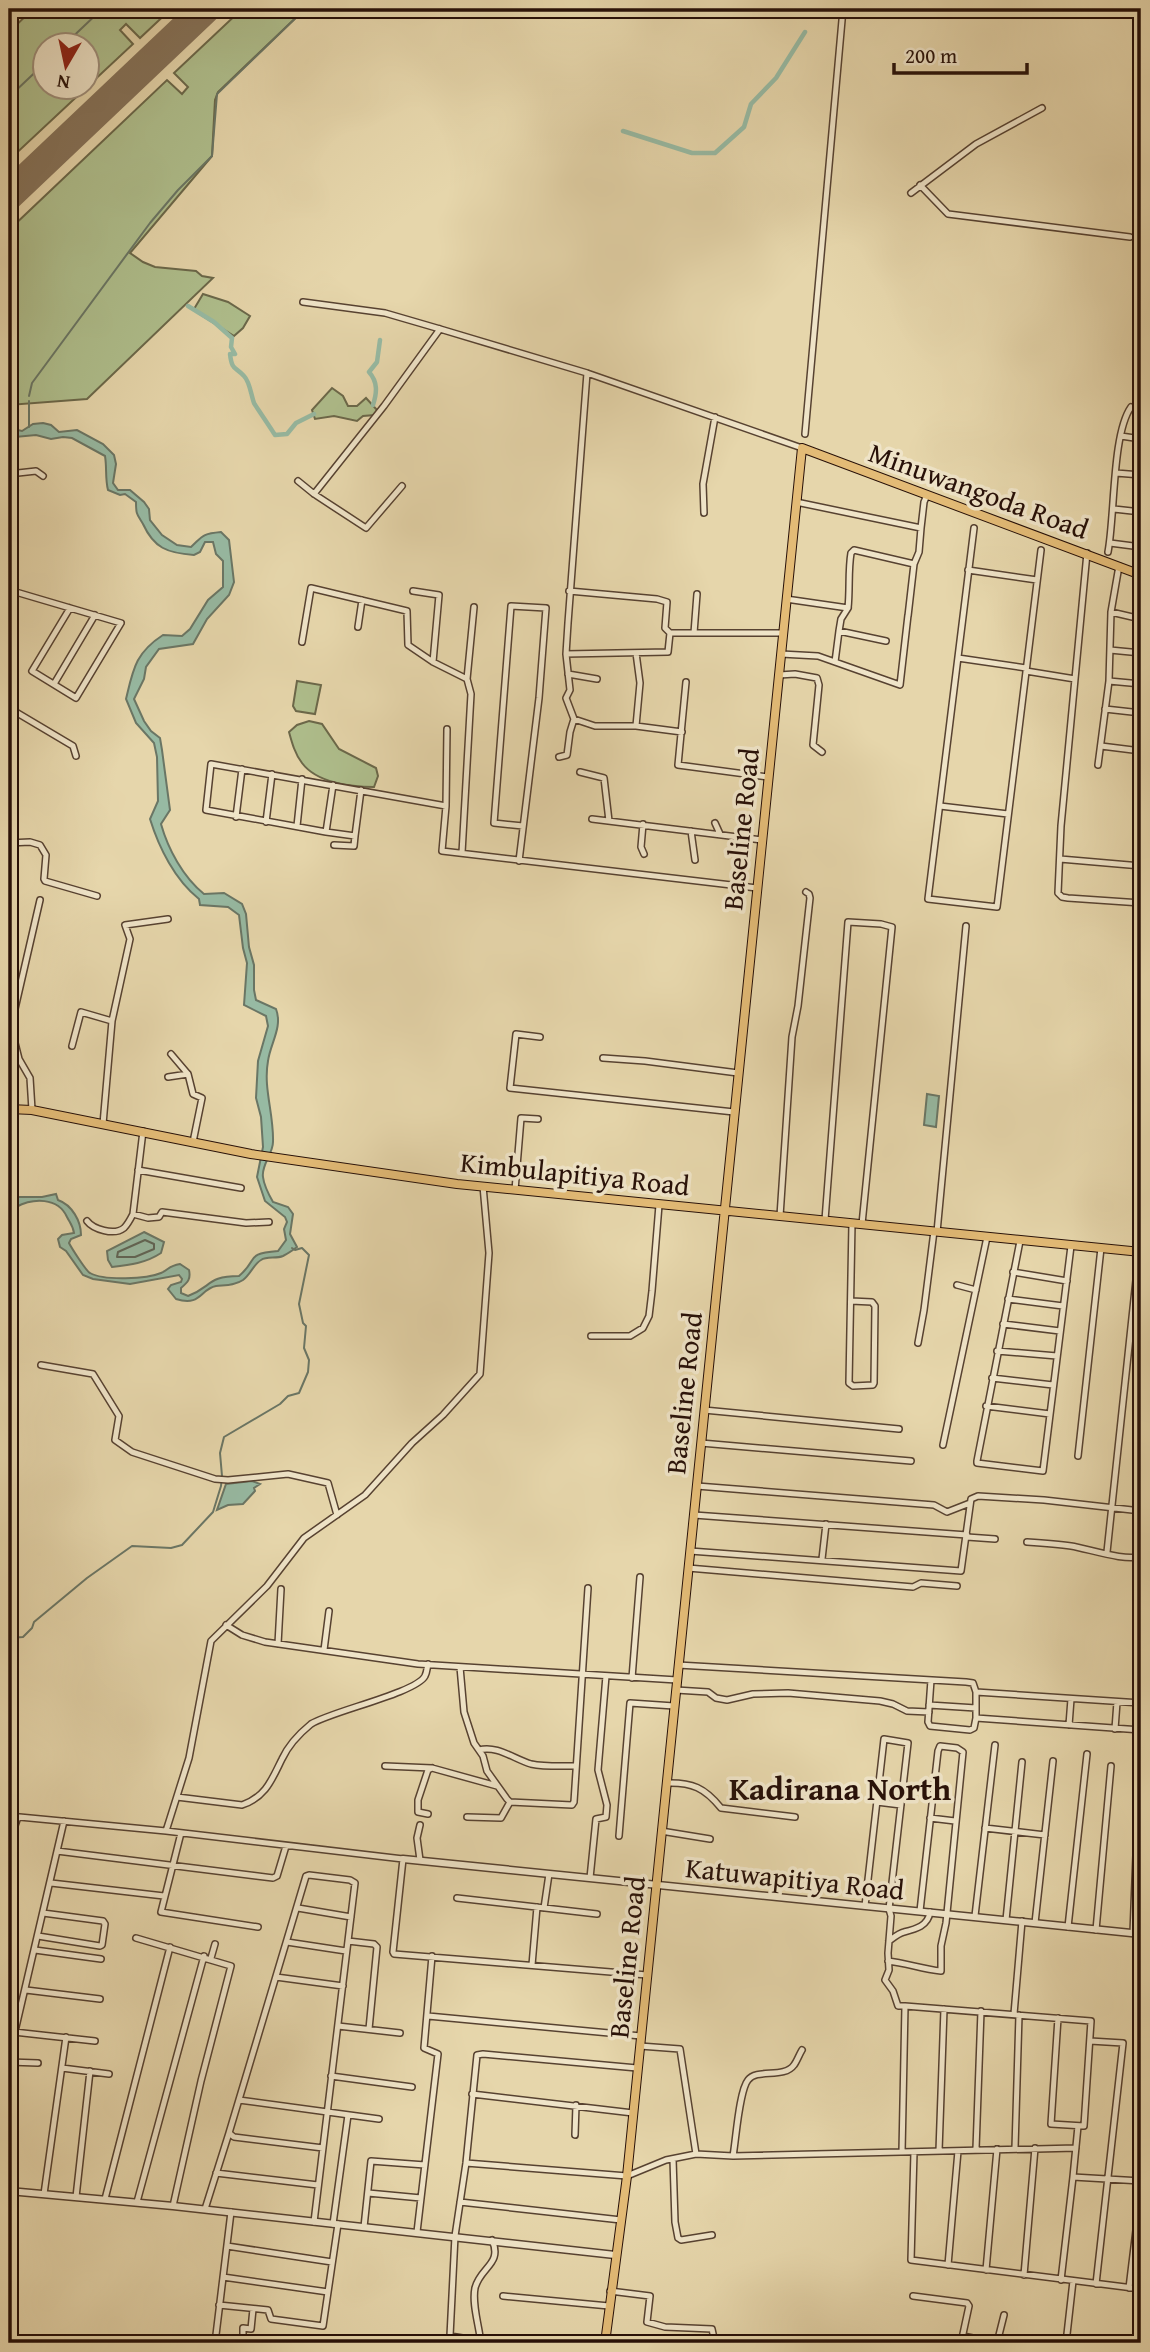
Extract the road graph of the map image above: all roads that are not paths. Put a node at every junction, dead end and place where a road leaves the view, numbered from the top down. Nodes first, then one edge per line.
1 (843, 9) edge
2 (1042, 108) dead end
3 (1141, 142) edge
4 (1141, 169) edge
5 (920, 185) junction
6 (911, 193) dead end
7 (1130, 237) dead end
8 (303, 302) dead end
9 (440, 329) junction
10 (587, 373) junction
11 (1131, 407) dead end
12 (715, 417) junction
13 (805, 434) dead end
14 (1121, 436) junction
15 (1141, 439) edge
16 (802, 447) junction
17 (1116, 473) junction
18 (9, 474) edge
19 (1141, 475) edge
20 (43, 476) dead end
21 (298, 481) dead end
22 (402, 486) dead end
23 (314, 494) junction
24 (927, 495) junction
25 (796, 502) junction
26 (1114, 509) junction
27 (1141, 512) edge
28 (704, 513) dead end
29 (921, 528) junction
30 (974, 528) dead end
31 (1110, 543) junction
32 (1141, 547) edge
33 (1041, 550) dead end
34 (1108, 552) dead end
35 (1087, 554) junction
36 (914, 564) junction
37 (1119, 566) junction
38 (968, 570) junction
39 (1141, 575) edge
40 (1037, 580) junction
41 (9, 590) edge
42 (413, 591) dead end
43 (569, 591) junction
44 (697, 594) dead end
45 (910, 595) junction
46 (786, 599) junction
47 (362, 600) junction
48 (474, 607) dead end
49 (70, 608) junction
50 (848, 608) junction
51 (1111, 612) junction
52 (95, 615) junction
53 (908, 616) dead end
54 (1141, 619) edge
55 (358, 627) dead end
56 (839, 631) junction
57 (670, 633) junction
58 (694, 633) junction
59 (783, 634) junction
60 (886, 641) dead end
61 (302, 642) dead end
62 (1110, 650) junction
63 (636, 653) junction
64 (1141, 653) edge
65 (566, 654) junction
66 (781, 654) junction
67 (958, 658) junction
68 (433, 662) junction
69 (835, 662) junction
70 (1026, 670) junction
71 (568, 674) junction
72 (779, 675) junction
73 (467, 679) junction
74 (597, 679) dead end
75 (1075, 679) junction
76 (1109, 681) junction
77 (686, 682) dead end
78 (54, 684) junction
79 (1141, 684) edge
80 (9, 708) edge
81 (1105, 709) junction
82 (1141, 713) edge
83 (573, 719) junction
84 (636, 726) junction
85 (447, 729) dead end
86 (682, 732) junction
87 (1101, 746) junction
88 (1141, 751) edge
89 (822, 752) dead end
90 (76, 756) dead end
91 (559, 757) dead end
92 (1098, 765) dead end
93 (242, 769) junction
94 (580, 772) dead end
95 (272, 774) junction
96 (768, 777) junction
97 (302, 779) junction
98 (332, 785) junction
99 (361, 790) junction
100 (446, 806) junction
101 (940, 806) junction
102 (1008, 814) junction
103 (236, 817) junction
104 (592, 820) dead end
105 (610, 821) junction
106 (266, 822) junction
107 (715, 823) dead end
108 (643, 824) junction
109 (296, 826) junction
110 (523, 826) junction
111 (326, 831) junction
112 (691, 831) junction
113 (720, 834) junction
114 (355, 836) junction
115 (762, 840) junction
116 (9, 843) edge
117 (334, 845) dead end
118 (462, 853) junction
119 (644, 854) dead end
120 (1060, 859) junction
121 (695, 860) dead end
122 (519, 861) junction
123 (1141, 866) edge
124 (757, 888) junction
125 (806, 892) dead end
126 (97, 896) dead end
127 (40, 900) dead end
128 (1141, 903) edge
129 (168, 919) dead end
130 (967, 926) dead end
131 (112, 1021) junction
132 (11, 1035) edge
133 (540, 1037) dead end
134 (72, 1045) dead end
135 (171, 1054) dead end
136 (603, 1058) dead end
137 (738, 1073) junction
138 (188, 1074) junction
139 (167, 1077) dead end
140 (9, 1109) edge
141 (32, 1110) junction
142 (734, 1112) junction
143 (538, 1119) dead end
144 (103, 1124) junction
145 (143, 1131) junction
146 (193, 1142) junction
147 (138, 1170) junction
148 (482, 1186) junction
149 (241, 1188) dead end
150 (515, 1189) junction
151 (659, 1205) junction
152 (724, 1210) junction
153 (134, 1214) junction
154 (780, 1216) junction
155 (825, 1220) junction
156 (87, 1221) dead end
157 (269, 1222) dead end
158 (852, 1223) junction
159 (862, 1224) junction
160 (935, 1231) junction
161 (987, 1237) junction
162 (1020, 1241) junction
163 (1071, 1246) junction
164 (1101, 1248) junction
165 (1140, 1252) edge
166 (1013, 1272) junction
167 (1067, 1281) junction
168 (957, 1285) dead end
169 (976, 1290) junction
170 (1008, 1299) junction
171 (851, 1301) junction
172 (1063, 1306) junction
173 (1003, 1324) junction
174 (1060, 1331) junction
175 (591, 1336) dead end
176 (918, 1343) dead end
177 (997, 1351) junction
178 (1057, 1356) junction
179 (41, 1365) dead end
180 (992, 1378) junction
181 (1054, 1385) junction
182 (986, 1406) junction
183 (704, 1410) junction
184 (1050, 1414) junction
185 (899, 1429) dead end
186 (701, 1443) junction
187 (943, 1445) dead end
188 (1078, 1456) dead end
189 (911, 1461) dead end
190 (696, 1486) junction
191 (970, 1503) junction
192 (1112, 1509) junction
193 (1141, 1511) edge
194 (337, 1515) junction
195 (694, 1515) junction
196 (827, 1524) junction
197 (967, 1536) junction
198 (995, 1539) dead end
199 (1027, 1542) dead end
200 (690, 1551) junction
201 (1107, 1552) junction
202 (1141, 1556) edge
203 (822, 1559) junction
204 (688, 1568) junction
205 (640, 1577) dead end
206 (957, 1586) dead end
207 (588, 1588) dead end
208 (281, 1589) dead end
209 (329, 1611) dead end
210 (226, 1625) junction
211 (278, 1644) junction
212 (324, 1650) junction
213 (428, 1664) junction
214 (678, 1665) junction
215 (460, 1667) junction
216 (581, 1675) junction
217 (606, 1676) junction
218 (632, 1678) junction
219 (931, 1680) junction
220 (676, 1685) junction
221 (976, 1692) junction
222 (1071, 1699) junction
223 (1117, 1702) junction
224 (1141, 1703) edge
225 (674, 1706) junction
226 (929, 1708) junction
227 (976, 1708) junction
228 (976, 1718) junction
229 (1069, 1725) junction
230 (1115, 1728) junction
231 (1141, 1730) edge
232 (995, 1745) dead end
233 (479, 1750) junction
234 (1087, 1754) dead end
235 (1021, 1762) dead end
236 (1053, 1762) dead end
237 (385, 1766) dead end
238 (576, 1766) junction
239 (1111, 1766) dead end
240 (432, 1768) junction
241 (1139, 1778) dead end
242 (666, 1783) junction
243 (498, 1786) junction
244 (177, 1797) junction
245 (510, 1801) junction
246 (877, 1802) junction
247 (901, 1805) junction
248 (428, 1814) dead end
249 (9, 1816) edge
250 (18, 1817) junction
251 (467, 1817) dead end
252 (795, 1817) dead end
253 (930, 1818) junction
254 (64, 1821) junction
255 (955, 1821) junction
256 (420, 1825) dead end
257 (985, 1828) junction
258 (166, 1831) junction
259 (662, 1831) junction
260 (1016, 1831) junction
261 (181, 1833) junction
262 (1045, 1835) junction
263 (619, 1836) dead end
264 (710, 1839) dead end
265 (9, 1843) edge
266 (286, 1846) junction
267 (57, 1851) junction
268 (403, 1858) junction
269 (420, 1860) junction
270 (172, 1865) junction
271 (548, 1874) junction
272 (590, 1878) junction
273 (51, 1883) junction
274 (656, 1885) junction
275 (164, 1896) junction
276 (457, 1898) dead end
277 (865, 1906) junction
278 (537, 1907) junction
279 (544, 1908) junction
280 (298, 1909) junction
281 (889, 1909) junction
282 (920, 1911) junction
283 (930, 1912) junction
284 (43, 1913) junction
285 (597, 1914) dead end
286 (946, 1914) junction
287 (975, 1916) junction
288 (351, 1917) junction
289 (1006, 1920) junction
290 (1022, 1921) junction
291 (1035, 1923) junction
292 (258, 1927) dead end
293 (1068, 1927) junction
294 (1096, 1930) junction
295 (1137, 1933) edge
296 (38, 1936) junction
297 (136, 1938) dead end
298 (348, 1941) junction
299 (889, 1941) junction
300 (287, 1942) junction
301 (215, 1944) dead end
302 (170, 1947) junction
303 (35, 1950) junction
304 (346, 1951) junction
305 (432, 1956) junction
306 (207, 1957) junction
307 (102, 1959) dead end
308 (888, 1961) junction
309 (532, 1965) junction
310 (647, 1975) junction
311 (276, 1978) junction
312 (342, 1986) junction
313 (26, 1990) junction
314 (100, 1999) dead end
315 (905, 2006) junction
316 (944, 2009) junction
317 (981, 2011) junction
318 (1016, 2015) junction
319 (428, 2016) junction
320 (1058, 2018) junction
321 (338, 2026) junction
322 (369, 2029) junction
323 (15, 2032) junction
324 (400, 2033) dead end
325 (641, 2036) junction
326 (66, 2037) junction
327 (94, 2041) dead end
328 (1090, 2041) junction
329 (640, 2046) junction
330 (802, 2050) dead end
331 (9, 2059) edge
332 (38, 2063) dead end
333 (62, 2068) junction
334 (638, 2068) junction
335 (90, 2071) junction
336 (109, 2074) dead end
337 (331, 2076) junction
338 (412, 2087) dead end
339 (472, 2094) junction
340 (239, 2100) junction
341 (576, 2105) junction
342 (327, 2112) junction
343 (633, 2113) junction
344 (348, 2115) junction
345 (379, 2119) dead end
346 (1078, 2126) junction
347 (229, 2133) junction
348 (575, 2134) dead end
349 (323, 2148) junction
350 (1015, 2148) junction
351 (1035, 2148) junction
352 (1076, 2148) junction
353 (976, 2149) junction
354 (997, 2149) junction
355 (939, 2151) junction
356 (958, 2151) junction
357 (902, 2152) junction
358 (914, 2152) junction
359 (696, 2154) junction
360 (733, 2156) junction
361 (673, 2159) junction
362 (466, 2163) junction
363 (425, 2165) junction
364 (216, 2173) junction
365 (626, 2176) junction
366 (1073, 2177) junction
367 (1107, 2179) junction
368 (1141, 2181) edge
369 (318, 2185) junction
370 (1141, 2189) edge
371 (9, 2191) edge
372 (368, 2193) junction
373 (44, 2194) junction
374 (76, 2197) junction
375 (421, 2198) junction
376 (105, 2199) junction
377 (460, 2202) junction
378 (137, 2203) junction
379 (173, 2206) junction
380 (205, 2209) junction
381 (231, 2212) junction
382 (621, 2220) junction
383 (314, 2222) junction
384 (336, 2224) junction
385 (364, 2227) junction
386 (417, 2232) junction
387 (712, 2235) dead end
388 (455, 2236) junction
389 (492, 2240) junction
390 (227, 2246) junction
391 (615, 2255) junction
392 (332, 2262) junction
393 (948, 2265) junction
394 (986, 2270) junction
395 (1024, 2275) junction
396 (223, 2277) junction
397 (1061, 2280) junction
398 (1073, 2281) junction
399 (1096, 2284) junction
400 (1129, 2288) junction
401 (1141, 2289) edge
402 (610, 2291) junction
403 (328, 2292) junction
404 (503, 2296) dead end
405 (913, 2296) dead end
406 (219, 2305) junction
407 (609, 2306) junction
408 (253, 2309) junction
409 (1004, 2315) dead end
410 (243, 2334) dead end
411 (962, 2340) edge
412 (215, 2343) edge
413 (605, 2343) edge
414 (715, 2343) edge
415 (997, 2343) edge
416 (1066, 2343) edge

1 - 13 street
2 - 5 street
3 - 4 street
5 - 6 street
5 - 7 street
8 - 9 street
9 - 10 street
9 - 23 street
10 - 12 street
10 - 43 street
11 - 14 street
12 - 16 street
12 - 28 street
14 - 15 street
14 - 17 street
16 - 24 main road, Minuwangoda Road
16 - 25 main road, Baseline Road
17 - 19 street
17 - 26 street
18 - 20 street
21 - 23 street
22 - 23 street
24 - 29 street
24 - 35 main road, Minuwangoda Road
25 - 29 street
25 - 46 main road, Baseline Road
26 - 27 street
26 - 31 street
29 - 36 street
30 - 38 street
31 - 32 street
31 - 34 street
33 - 40 street
35 - 37 main road, Minuwangoda Road
35 - 75 street
36 - 45 street
36 - 50 street
37 - 39 main road, Minuwangoda Road
37 - 51 street
38 - 40 street
38 - 67 street
40 - 70 street
41 - 49 street
42 - 68 street
43 - 57 street
43 - 65 street
44 - 58 street
45 - 53 street
45 - 69 street
46 - 50 street
46 - 59 main road, Baseline Road
47 - 55 street
47 - 61 street
47 - 68 street
48 - 73 street
49 - 52 street
49 - 78 street
50 - 56 street
51 - 54 street
51 - 62 street
52 - 78 street
52 - 78 street
56 - 60 street
56 - 69 street
57 - 58 street
57 - 63 street
58 - 59 street
59 - 66 main road, Baseline Road
62 - 64 street
62 - 76 street
63 - 65 street
63 - 84 street
65 - 71 street
66 - 69 street
66 - 72 main road, Baseline Road
67 - 70 street
67 - 101 street
68 - 73 street
70 - 75 street
70 - 102 street
71 - 74 street
71 - 83 street
72 - 89 street
72 - 96 main road, Baseline Road
73 - 118 street
75 - 120 street
76 - 79 street
76 - 81 street
77 - 86 street
80 - 90 street
81 - 82 street
81 - 87 street
83 - 84 street
83 - 91 street
84 - 86 street
85 - 100 street
86 - 96 street
87 - 88 street
87 - 92 street
93 - 95 street
93 - 103 street
93 - 103 street
94 - 105 street
95 - 97 street
95 - 106 street
96 - 115 main road, Baseline Road
97 - 98 street
97 - 109 street
98 - 99 street
98 - 111 street
99 - 100 street
99 - 114 street
100 - 118 street
101 - 102 street
101 - 102 street
103 - 106 street
104 - 105 street
105 - 108 street
106 - 109 street
107 - 113 street
108 - 112 street
108 - 119 street
109 - 111 street
110 - 110 street
110 - 122 street
111 - 114 street
112 - 113 street
112 - 121 street
113 - 115 street
114 - 117 street
115 - 124 main road, Baseline Road
116 - 126 street
118 - 122 street
120 - 123 street
120 - 128 street
122 - 124 street
124 - 137 main road, Baseline Road
125 - 154 street
127 - 132 street
129 - 131 street
130 - 160 street
131 - 134 street
131 - 144 street
132 - 141 street
133 - 142 street
135 - 138 street
136 - 137 street
137 - 142 main road, Baseline Road
138 - 139 street
138 - 146 street
140 - 141 main road, Kimbulapitiya Road
141 - 144 main road, Kimbulapitiya Road
142 - 152 main road, Baseline Road
143 - 150 street
144 - 145 main road, Kimbulapitiya Road
145 - 146 main road, Kimbulapitiya Road
145 - 147 street
146 - 148 main road, Kimbulapitiya Road
147 - 149 street
147 - 153 street
148 - 150 main road, Kimbulapitiya Road
148 - 194 street
150 - 151 main road, Kimbulapitiya Road
151 - 152 main road, Kimbulapitiya Road
151 - 175 street
152 - 154 main road, Kimbulapitiya Road
152 - 183 main road, Baseline Road
153 - 156 street
153 - 157 street
154 - 155 main road, Kimbulapitiya Road
155 - 158 main road, Kimbulapitiya Road
155 - 159 street
158 - 159 main road, Kimbulapitiya Road
158 - 171 street
159 - 160 main road, Kimbulapitiya Road
160 - 161 main road, Kimbulapitiya Road
160 - 176 street
161 - 162 main road, Kimbulapitiya Road
161 - 169 street
162 - 163 main road, Kimbulapitiya Road
162 - 166 street
163 - 164 main road, Kimbulapitiya Road
163 - 167 street
164 - 165 main road, Kimbulapitiya Road
164 - 188 street
165 - 192 street
166 - 167 street
166 - 170 street
167 - 172 street
168 - 169 street
169 - 187 street
170 - 172 street
170 - 173 street
171 - 171 street
172 - 174 street
173 - 174 street
173 - 177 street
174 - 178 street
177 - 178 street
177 - 180 street
178 - 181 street
179 - 194 street
180 - 181 street
180 - 182 street
181 - 184 street
182 - 184 street
182 - 184 street
183 - 185 street
183 - 186 main road, Baseline Road
186 - 189 street
186 - 190 main road, Baseline Road
190 - 191 street
190 - 195 main road, Baseline Road
191 - 192 street
191 - 197 street
192 - 193 street
192 - 201 street
194 - 210 street
195 - 196 street
195 - 200 main road, Baseline Road
196 - 197 street
196 - 203 street
197 - 198 street
197 - 203 street
199 - 201 street
200 - 203 street
200 - 204 main road, Baseline Road
201 - 202 street
204 - 206 street
204 - 214 main road, Baseline Road
205 - 218 street
207 - 216 street
208 - 211 street
209 - 212 street
210 - 211 street
210 - 244 street
211 - 212 street
212 - 213 street
213 - 215 street
213 - 244 street
214 - 219 street
214 - 220 main road, Baseline Road
215 - 216 street
215 - 233 street
216 - 217 street
216 - 238 street
217 - 218 street
217 - 272 street
218 - 220 street
219 - 221 street
219 - 226 street
220 - 225 main road, Baseline Road
220 - 226 street
221 - 222 street
221 - 227 street
222 - 223 street
222 - 229 street
223 - 224 street
223 - 230 street
225 - 242 main road, Baseline Road
225 - 263 street
226 - 227 street
226 - 228 street
227 - 228 street
228 - 229 street
229 - 230 street
230 - 231 street
232 - 257 street
233 - 238 street
233 - 243 street
234 - 293 street
235 - 260 street
236 - 262 street
237 - 240 street
238 - 245 street
239 - 294 street
240 - 243 street
240 - 248 street
241 - 295 street
242 - 252 street
242 - 259 main road, Baseline Road
243 - 245 street
244 - 258 street
245 - 251 street
246 - 247 street
246 - 247 street
246 - 277 street
247 - 281 street
249 - 250 street
250 - 254 street
250 - 265 street
253 - 255 street
253 - 255 street
253 - 282 street
254 - 258 street
254 - 267 street
255 - 286 street
256 - 269 street
257 - 260 street
257 - 287 street
258 - 261 street
259 - 264 street
259 - 274 main road, Baseline Road
260 - 262 street
260 - 289 street
261 - 266 street
261 - 270 street
262 - 291 street
266 - 268 street
266 - 270 street
267 - 270 street
267 - 273 street
268 - 269 street, Katuwapitiya Road
268 - 305 street
269 - 271 street, Katuwapitiya Road
270 - 275 street
271 - 272 street, Katuwapitiya Road
271 - 279 street
272 - 274 street, Katuwapitiya Road
273 - 275 street
273 - 284 street
274 - 277 street, Katuwapitiya Road
274 - 310 main road, Baseline Road
275 - 292 street
276 - 278 street
277 - 281 street, Katuwapitiya Road
278 - 279 street
278 - 309 street
279 - 285 street
280 - 288 street
280 - 288 street
280 - 300 street
281 - 282 street, Katuwapitiya Road
281 - 299 street
282 - 283 street, Katuwapitiya Road
283 - 286 street, Katuwapitiya Road
283 - 299 street
284 - 296 street
284 - 296 street
286 - 287 street, Katuwapitiya Road
286 - 308 street
287 - 289 street, Katuwapitiya Road
288 - 298 street
289 - 290 street, Katuwapitiya Road
290 - 291 street, Katuwapitiya Road
290 - 318 street
291 - 293 street, Katuwapitiya Road
293 - 294 street, Katuwapitiya Road
294 - 295 street, Katuwapitiya Road
296 - 303 street
297 - 302 street
298 - 304 street
298 - 322 street
299 - 308 street
300 - 304 street
300 - 311 street
301 - 306 street
302 - 306 street
302 - 376 street
303 - 307 street
303 - 313 street
304 - 312 street
305 - 309 street
305 - 319 street
306 - 378 street
306 - 379 street
308 - 315 street
309 - 310 street
310 - 325 main road, Baseline Road
311 - 312 street
311 - 340 street
312 - 321 street
313 - 314 street
313 - 323 street
315 - 316 street
315 - 357 street
316 - 317 street
316 - 355 street
317 - 318 street
317 - 353 street
318 - 320 street
318 - 350 street
319 - 325 street
319 - 363 street
320 - 328 street
320 - 346 street
321 - 322 street
321 - 337 street
322 - 324 street
323 - 326 street
323 - 331 street
325 - 329 main road, Baseline Road
326 - 327 street
326 - 333 street
328 - 346 street
328 - 367 street
329 - 334 main road, Baseline Road
329 - 359 street
330 - 360 street
331 - 332 street
333 - 335 street
333 - 373 street
334 - 339 street
334 - 343 main road, Baseline Road
335 - 336 street
335 - 374 street
337 - 338 street
337 - 342 street
339 - 341 street
339 - 362 street
340 - 342 street
340 - 347 street
341 - 343 street
341 - 348 street
342 - 344 street
342 - 349 street
343 - 365 main road, Baseline Road
344 - 345 street
344 - 384 street
346 - 352 street
347 - 349 street
347 - 364 street
349 - 369 street
350 - 351 street
350 - 354 street
351 - 352 street
351 - 395 street
352 - 366 street
353 - 354 street
353 - 356 street
354 - 394 street
355 - 356 street
355 - 358 street
356 - 393 street
357 - 358 street
357 - 360 street
358 - 393 street
359 - 360 street
359 - 361 street
361 - 365 street
361 - 387 street
362 - 365 street
362 - 377 street
363 - 372 street
363 - 375 street
364 - 369 street
364 - 380 street
365 - 382 main road, Baseline Road
366 - 367 street
366 - 397 street
367 - 368 street
367 - 399 street
369 - 383 street
370 - 400 street
371 - 373 street
372 - 375 street
372 - 385 street
373 - 374 street
374 - 376 street
375 - 386 street
376 - 378 street
377 - 382 street
377 - 388 street
378 - 379 street
379 - 380 street
380 - 381 street
381 - 383 street
381 - 390 street
382 - 391 main road, Baseline Road
383 - 384 street
384 - 385 street
384 - 392 street
385 - 386 street
386 - 388 street
388 - 389 street
388 - 389 street
389 - 391 street
390 - 392 street
390 - 396 street
391 - 402 main road, Baseline Road
392 - 403 street
393 - 394 street
394 - 395 street
395 - 397 street
396 - 403 street
396 - 406 street
397 - 398 street
398 - 399 street
398 - 416 street
399 - 400 street
400 - 401 street
402 - 407 main road, Baseline Road
402 - 414 street
403 - 408 street
404 - 407 street
405 - 411 street
406 - 408 street
406 - 412 street
407 - 413 main road, Baseline Road
408 - 410 street
409 - 415 street
411 - 415 street

